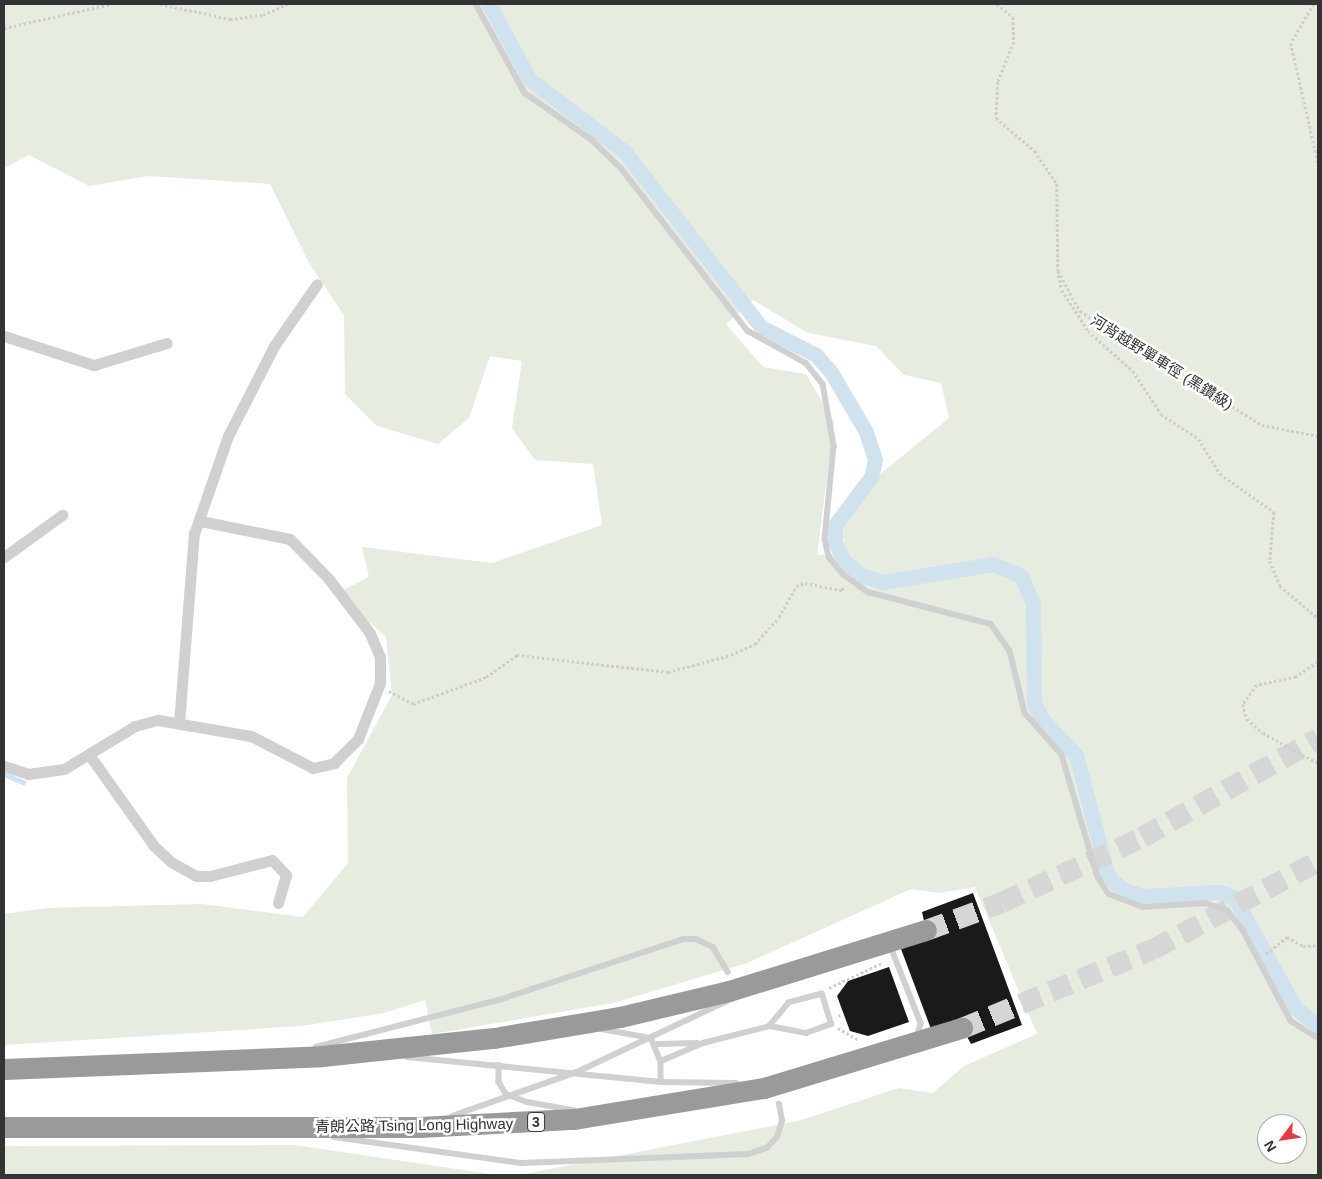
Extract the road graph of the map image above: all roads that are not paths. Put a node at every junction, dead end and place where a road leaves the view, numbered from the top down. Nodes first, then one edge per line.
1 (476, 4) edge
2 (317, 284) dead end
3 (4, 336) edge
4 (167, 343) dead end
5 (62, 515) dead end
6 (201, 522) junction
7 (4, 557) edge
8 (179, 723) junction
9 (90, 756) junction
10 (4, 766) edge
11 (278, 903) dead end
12 (926, 930) tunnel mouth
13 (892, 950) junction
14 (773, 979) junction
15 (728, 981) junction
16 (578, 1025) junction
17 (770, 1026) junction
18 (962, 1028) tunnel mouth
19 (651, 1038) junction
20 (1318, 1038) edge
21 (703, 1043) junction
22 (657, 1044) junction
23 (915, 1045) junction
24 (365, 1053) junction
25 (271, 1059) junction
26 (661, 1061) junction
27 (499, 1065) junction
28 (4, 1069) edge
29 (577, 1072) junction
30 (793, 1081) junction
31 (662, 1082) junction
32 (512, 1098) junction
33 (779, 1104) dead end
34 (608, 1115) junction
35 (4, 1127) edge
36 (276, 1127) junction
37 (419, 1127) junction

1 - 20 lane
2 - 6 street
3 - 4 street
5 - 7 street
6 - 8 street
6 - 8 street
8 - 9 street
9 - 10 street
9 - 11 street
12 - 13 highway
13 - 14 highway
13 - 23 lane
14 - 15 highway
14 - 19 lane
15 - 16 highway
15 - 25 lane
16 - 19 lane
16 - 24 highway
17 - 17 lane
17 - 21 lane
18 - 23 highway, 青朗公路 Tsing Long Highway / 3
19 - 22 lane
19 - 29 lane
21 - 22 lane
21 - 26 lane
22 - 26 lane
23 - 30 highway, 青朗公路 Tsing Long Highway / 3
24 - 25 highway
24 - 27 lane
25 - 28 highway
26 - 31 lane
27 - 29 lane
27 - 32 lane
29 - 31 lane
29 - 32 lane
30 - 31 lane
30 - 34 highway, 青朗公路 Tsing Long Highway / 3
32 - 34 lane
32 - 37 lane
33 - 36 lane
34 - 37 highway, 青朗公路 Tsing Long Highway / 3
35 - 36 highway, 青朗公路 Tsing Long Highway / 3
36 - 37 highway, 青朗公路 Tsing Long Highway / 3

